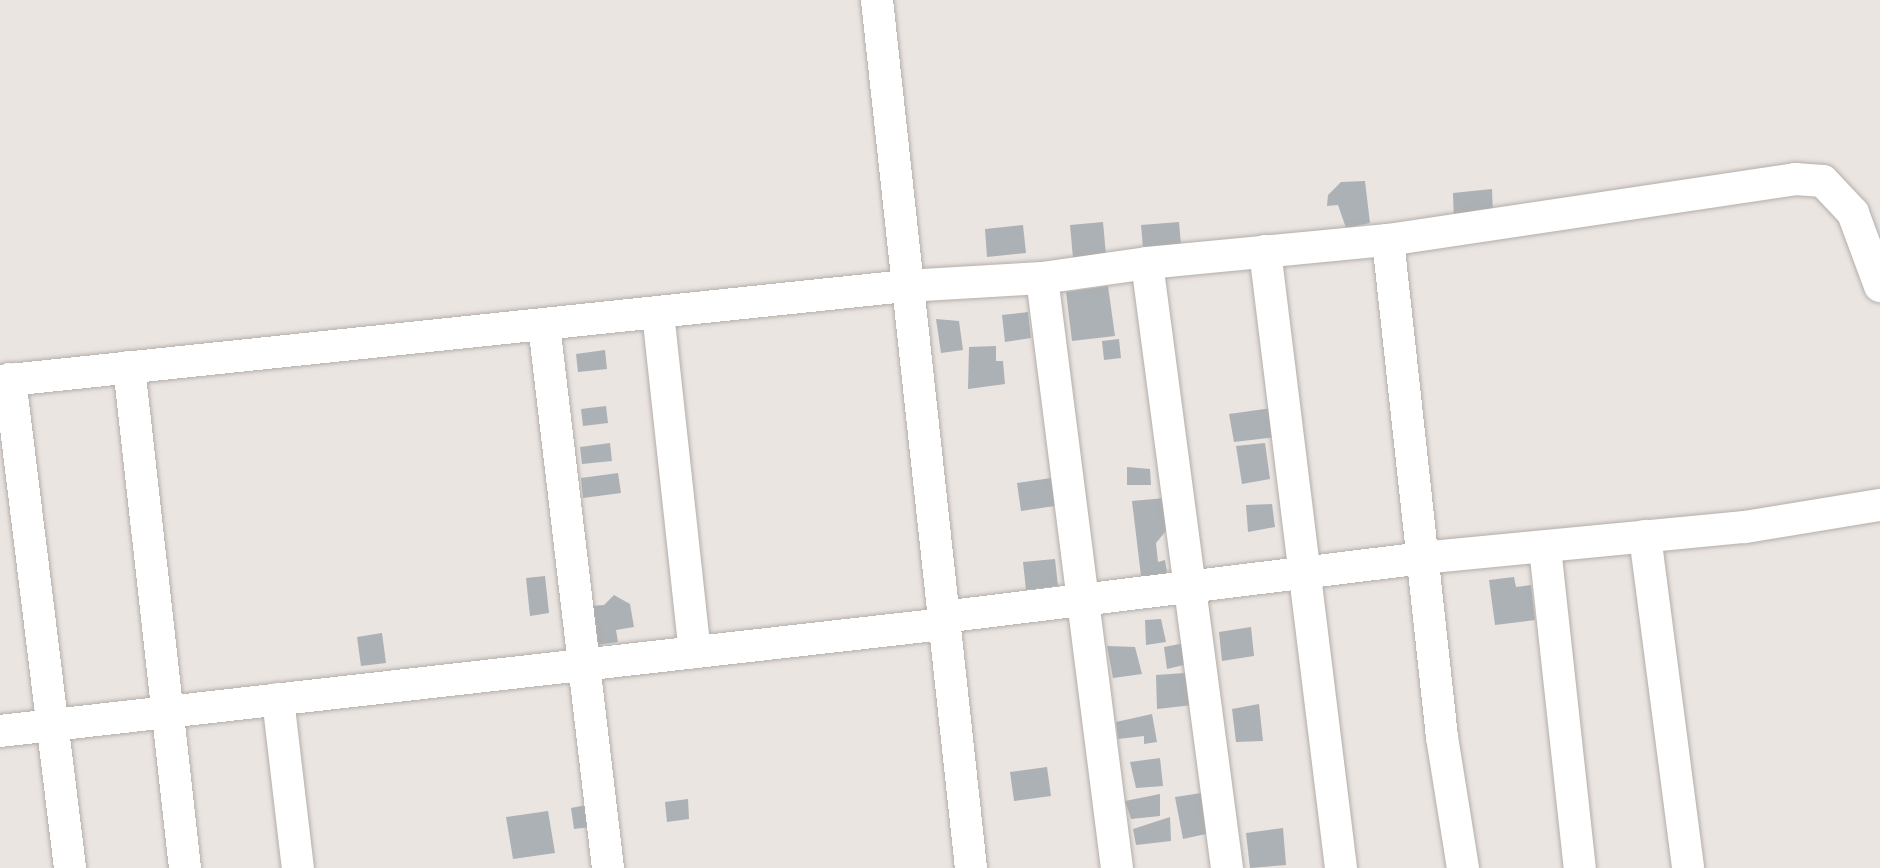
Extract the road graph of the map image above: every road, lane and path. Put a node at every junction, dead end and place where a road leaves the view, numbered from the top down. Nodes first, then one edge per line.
1 (877, 0) edge
2 (1388, 240) junction
3 (1265, 251) junction
4 (1147, 263) junction
5 (1042, 278) junction
6 (906, 286) junction
7 (1880, 286) edge
8 (658, 313) junction
9 (544, 325) junction
10 (129, 367) junction
11 (5, 380) edge
12 (1880, 505) edge
13 (1645, 536) junction
14 (1545, 548) junction
15 (1421, 558) junction
16 (1304, 573) junction
17 (1190, 587) junction
18 (1083, 600) junction
19 (944, 620) junction
20 (695, 652) junction
21 (585, 664) junction
22 (278, 699) junction
23 (166, 712) junction
24 (52, 725) junction
25 (0, 731) edge
26 (70, 868) edge
27 (185, 868) edge
28 (297, 868) edge
29 (608, 868) edge
30 (970, 868) edge
31 (1116, 868) edge
32 (1227, 868) edge
33 (1341, 868) edge
34 (1463, 868) edge
35 (1580, 868) edge
36 (1689, 868) edge

1 - 6 street
2 - 3 street
2 - 7 street
2 - 15 street
3 - 4 street
3 - 16 street
4 - 5 street
4 - 17 street
5 - 6 street
5 - 18 street
6 - 8 street
6 - 19 street
8 - 9 street
8 - 20 street
9 - 10 street
9 - 21 street
10 - 11 street
10 - 23 street
11 - 24 street
12 - 13 street
13 - 14 street
13 - 36 street
14 - 15 street
14 - 35 street
15 - 16 street
15 - 34 street
16 - 17 street
16 - 33 street
17 - 18 street
17 - 32 street
18 - 19 street
18 - 31 street
19 - 20 street
19 - 30 street
20 - 21 street
21 - 22 street
21 - 29 street
22 - 23 street
22 - 28 street
23 - 24 street
23 - 27 street
24 - 25 street
24 - 26 street

